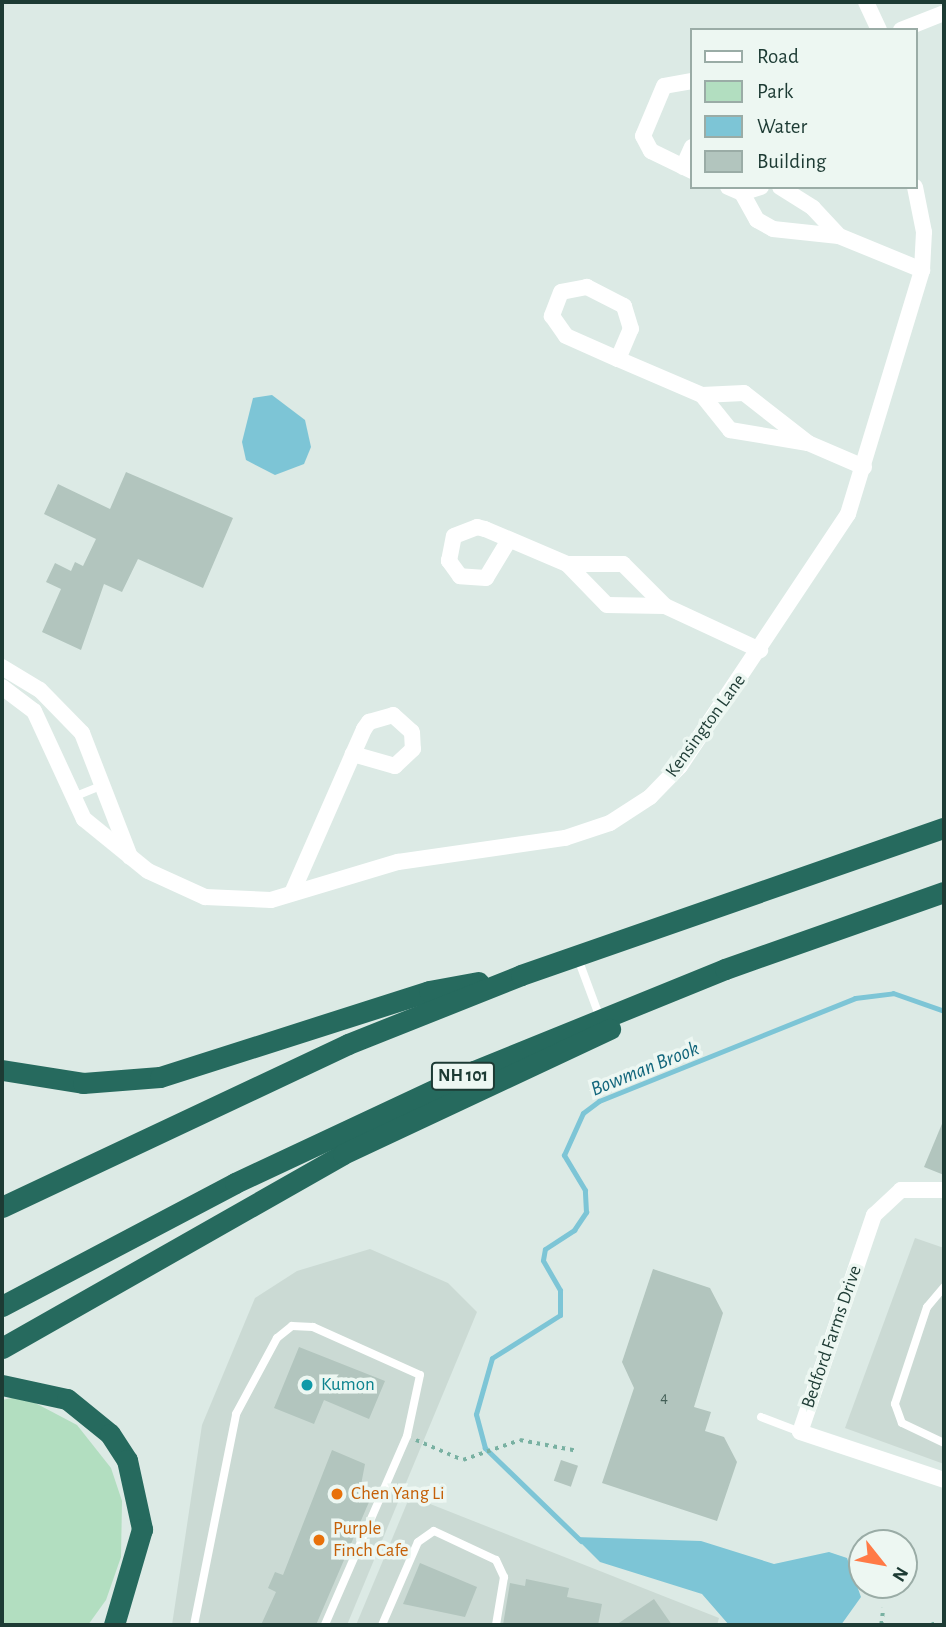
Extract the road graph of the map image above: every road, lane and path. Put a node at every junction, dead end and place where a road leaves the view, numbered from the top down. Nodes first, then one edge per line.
1 (866, 2) edge
2 (944, 13) edge
3 (878, 28) edge
4 (906, 28) edge
5 (690, 81) edge
6 (688, 169) edge
7 (783, 189) edge
8 (915, 189) edge
9 (735, 190) edge
10 (839, 236) junction
11 (922, 270) junction
12 (618, 359) junction
13 (702, 395) junction
14 (808, 443) junction
15 (864, 467) junction
16 (509, 540) dead end
17 (567, 564) junction
18 (666, 606) junction
19 (760, 650) junction
20 (2, 667) edge
21 (2, 687) edge
22 (353, 754) dead end
23 (104, 785) junction
24 (70, 798) junction
25 (944, 828) edge
26 (131, 859) junction
27 (944, 892) edge
28 (292, 893) junction
29 (577, 956) junction
30 (725, 969) junction
31 (521, 975) junction
32 (600, 1018) junction
33 (2, 1070) edge
34 (944, 1190) edge
35 (2, 1207) edge
36 (944, 1287) edge
37 (2, 1306) edge
38 (2, 1348) edge
39 (2, 1385) edge
40 (761, 1417) dead end
41 (800, 1432) junction
42 (407, 1436) junction
43 (944, 1443) edge
44 (578, 1451) dead end
45 (944, 1480) edge
46 (122, 1603) junction
47 (883, 1608) dead end
48 (937, 1622) dead end
49 (103, 1625) edge
50 (114, 1625) edge
51 (194, 1625) edge
52 (325, 1625) edge
53 (382, 1625) edge
54 (496, 1625) edge
55 (881, 1625) edge
56 (931, 1625) edge

1 - 3 street
2 - 4 street
5 - 6 street
7 - 10 street
8 - 11 street, Kensington Lane
9 - 10 street
10 - 11 street
11 - 15 street, Kensington Lane
12 - 12 street
12 - 13 street
13 - 14 street
13 - 14 street
14 - 15 street
15 - 19 street, Kensington Lane
16 - 17 street
17 - 18 street
17 - 18 street
18 - 19 street
19 - 28 street, Kensington Lane
20 - 23 street
21 - 24 street, Kensington Lane
22 - 28 street
23 - 24 lane
23 - 26 street
24 - 26 street, Kensington Lane
25 - 29 highway
26 - 28 street, Kensington Lane
27 - 30 highway, NH 101
29 - 31 highway
29 - 32 lane
30 - 32 highway, NH 101
30 - 38 highway
31 - 33 highway
31 - 35 highway
32 - 37 highway, NH 101
34 - 41 street, Bedford Farms Drive
36 - 43 lane
39 - 46 highway
40 - 41 lane
41 - 45 street, Bedford Farms Drive
42 - 44 path
42 - 51 lane
42 - 52 lane
46 - 49 highway
46 - 50 highway
47 - 55 path
48 - 56 path
53 - 54 lane

